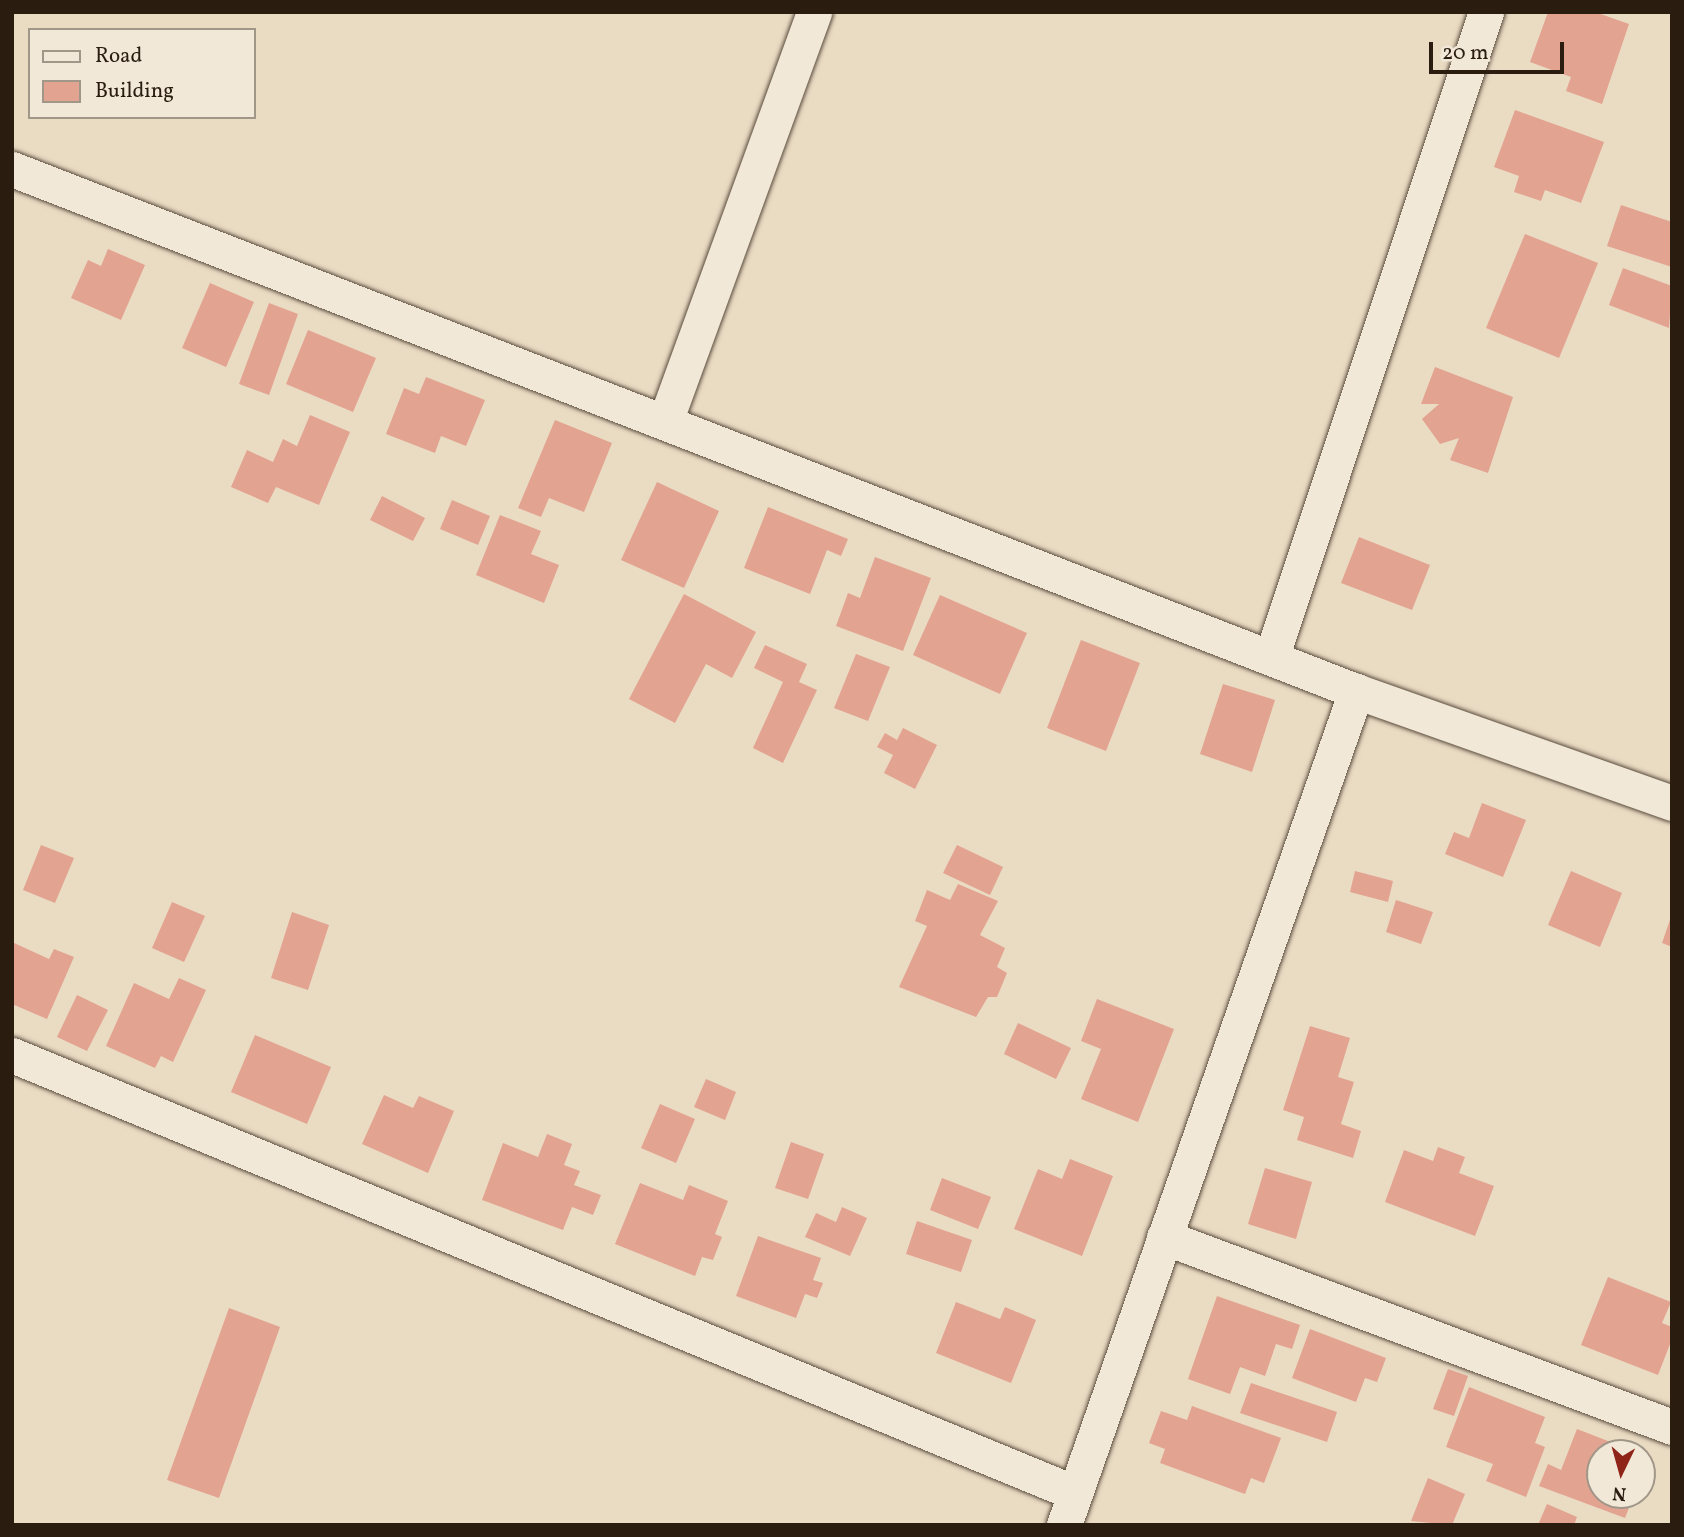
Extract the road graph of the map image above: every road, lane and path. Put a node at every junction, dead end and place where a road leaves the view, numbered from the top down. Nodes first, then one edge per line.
1 (814, 12) edge
2 (1486, 12) edge
3 (12, 169) edge
4 (666, 419) junction
5 (1270, 658) junction
6 (1356, 691) junction
7 (1672, 803) edge
8 (12, 1055) edge
9 (1164, 1237) junction
10 (1672, 1427) edge
11 (1070, 1509) edge

1 - 4 street
2 - 5 street
3 - 4 street
4 - 5 street
5 - 6 street
6 - 7 street
6 - 9 street
8 - 11 street
9 - 10 street
9 - 11 street

